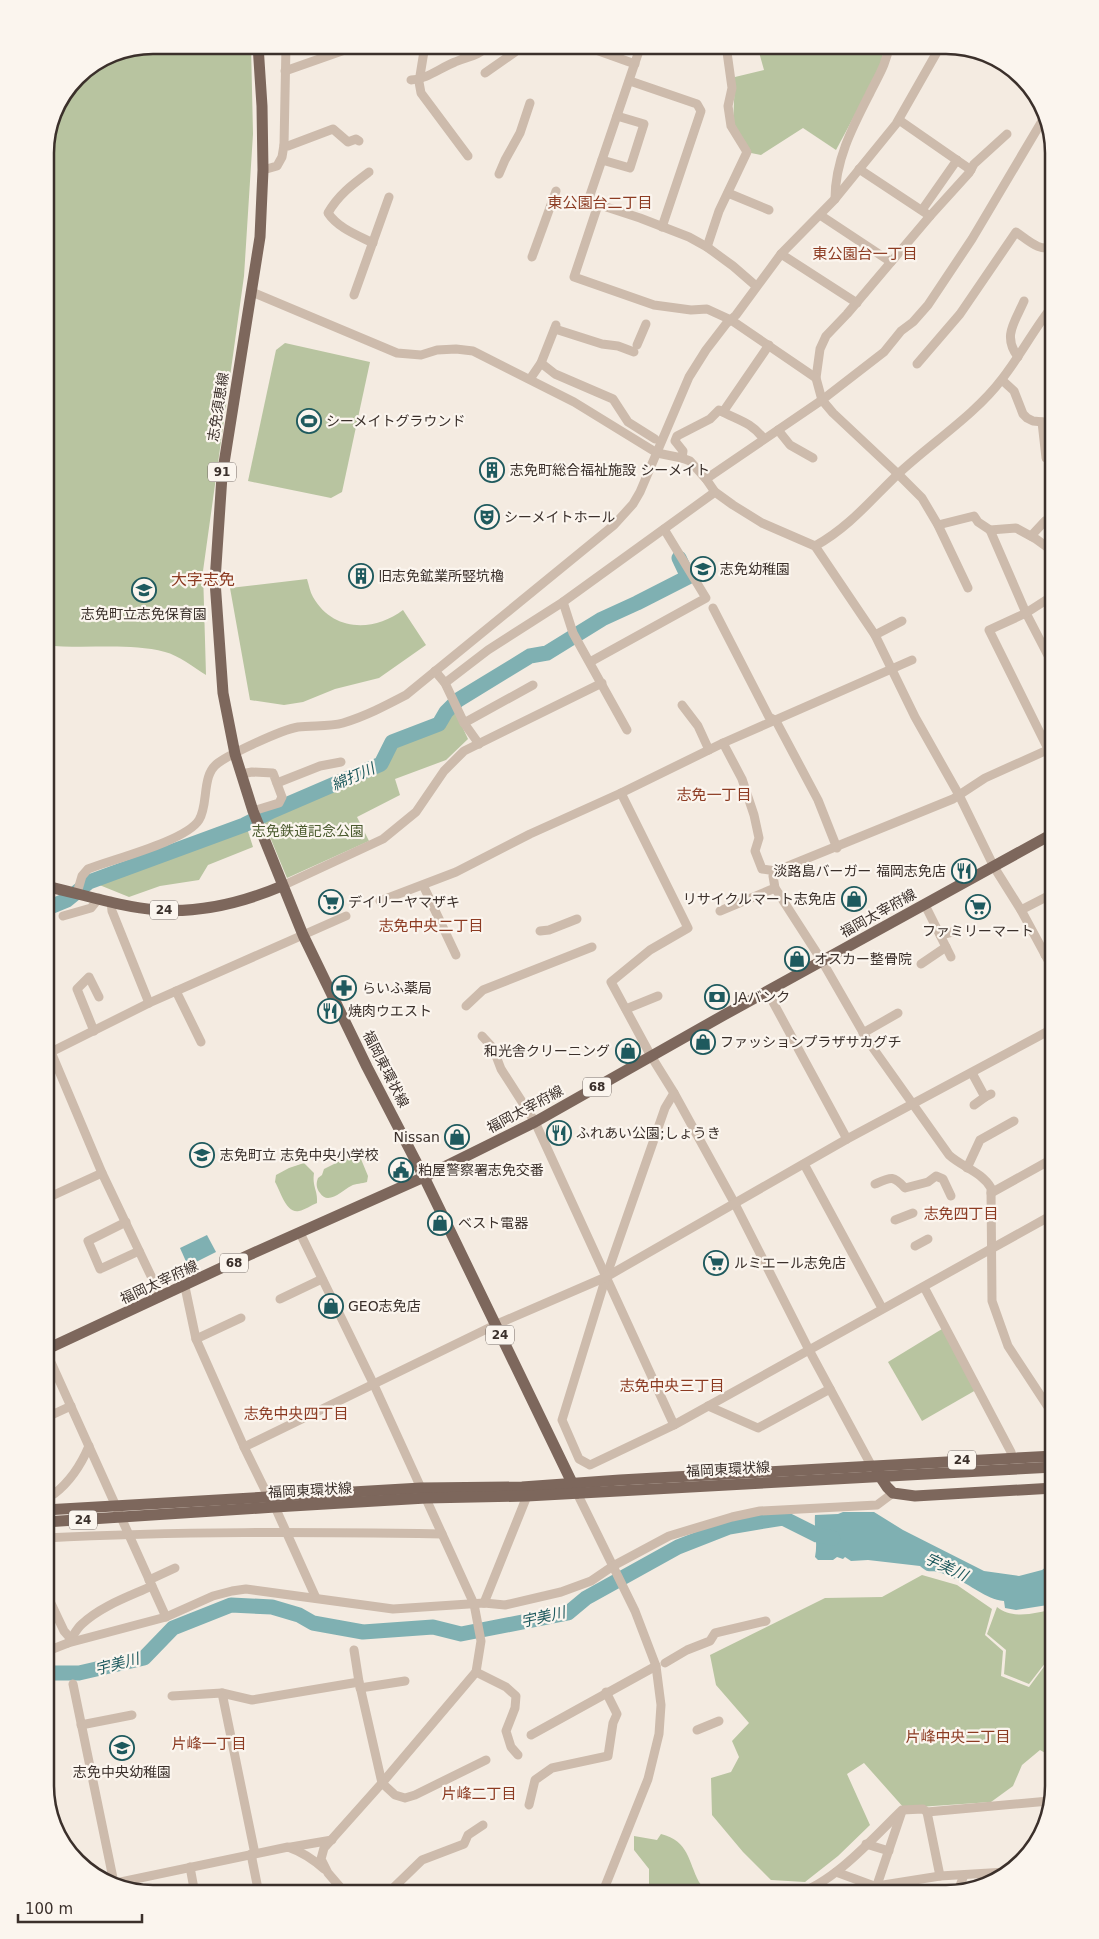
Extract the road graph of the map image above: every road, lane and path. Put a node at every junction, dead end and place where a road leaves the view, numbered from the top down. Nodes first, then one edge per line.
1 (259, 54) edge
2 (285, 54) edge
3 (332, 54) edge
4 (422, 54) edge
5 (478, 54) edge
6 (512, 54) edge
7 (607, 54) edge
8 (638, 54) edge
9 (727, 54) edge
10 (888, 54) edge
11 (936, 54) edge
12 (635, 64) junction
13 (284, 71) junction
14 (485, 73) dead end
15 (415, 80) junction
16 (630, 80) junction
17 (530, 103) dead end
18 (617, 116) junction
19 (899, 120) junction
20 (1041, 124) edge
21 (1007, 134) dead end
22 (358, 141) dead end
23 (284, 145) junction
24 (468, 156) dead end
25 (602, 160) junction
26 (957, 160) junction
27 (860, 169) junction
28 (263, 170) junction
29 (971, 170) junction
30 (369, 172) dead end
31 (500, 174) dead end
32 (556, 191) dead end
33 (728, 193) junction
34 (389, 197) dead end
35 (835, 199) junction
36 (598, 205) junction
37 (769, 210) dead end
38 (922, 210) junction
39 (820, 215) junction
40 (930, 216) junction
41 (662, 227) junction
42 (373, 243) junction
43 (707, 247) junction
44 (1045, 249) edge
45 (781, 254) junction
46 (532, 257) dead end
47 (891, 262) junction
48 (756, 286) junction
49 (252, 292) junction
50 (354, 295) dead end
51 (1024, 301) dead end
52 (857, 303) junction
53 (1045, 317) edge
54 (731, 320) junction
55 (646, 324) dead end
56 (769, 345) junction
57 (1018, 357) junction
58 (541, 363) junction
59 (917, 364) dead end
60 (816, 378) junction
61 (530, 379) junction
62 (1002, 380) junction
63 (822, 400) junction
64 (723, 412) junction
65 (1042, 422) junction
66 (1045, 422) edge
67 (778, 430) junction
68 (655, 439) dead end
69 (764, 439) junction
70 (1045, 449) edge
71 (656, 453) junction
72 (682, 458) junction
73 (813, 458) dead end
74 (898, 474) junction
75 (706, 479) junction
76 (715, 492) junction
77 (1045, 521) edge
78 (938, 525) junction
79 (664, 529) junction
80 (990, 530) junction
81 (1031, 536) junction
82 (815, 546) junction
83 (1045, 546) edge
84 (968, 588) dead end
85 (1045, 601) edge
86 (563, 602) junction
87 (713, 608) dead end
88 (1026, 613) junction
89 (902, 621) dead end
90 (875, 635) junction
91 (1045, 650) edge
92 (912, 660) dead end
93 (590, 662) junction
94 (892, 670) junction
95 (435, 671) junction
96 (445, 683) junction
97 (602, 683) junction
98 (533, 685) dead end
99 (682, 704) dead end
100 (776, 721) junction
101 (464, 723) junction
102 (627, 730) dead end
103 (1045, 737) edge
104 (723, 743) junction
105 (479, 744) junction
106 (709, 750) junction
107 (1045, 751) edge
108 (235, 754) junction
109 (341, 762) dead end
110 (241, 774) junction
111 (277, 783) junction
112 (621, 793) junction
113 (959, 795) junction
114 (252, 811) junction
115 (1045, 838) edge
116 (837, 848) junction
117 (994, 867) junction
118 (776, 871) junction
119 (423, 885) junction
120 (282, 886) junction
121 (54, 888) edge
122 (775, 888) junction
123 (76, 893) junction
124 (99, 898) junction
125 (1045, 898) edge
126 (111, 901) junction
127 (380, 901) dead end
128 (925, 904) junction
129 (1021, 910) junction
130 (720, 911) dead end
131 (63, 916) dead end
132 (346, 916) dead end
133 (577, 920) dead end
134 (540, 931) dead end
135 (957, 931) dead end
136 (303, 935) junction
137 (940, 935) junction
138 (592, 947) dead end
139 (946, 947) junction
140 (456, 955) dead end
141 (1045, 955) edge
142 (951, 957) dead end
143 (822, 961) junction
144 (921, 964) dead end
145 (176, 991) junction
146 (767, 991) junction
147 (658, 996) dead end
148 (98, 997) dead end
149 (148, 1003) junction
150 (466, 1006) dead end
151 (626, 1009) junction
152 (898, 1013) dead end
153 (94, 1030) junction
154 (863, 1033) junction
155 (1045, 1033) edge
156 (482, 1036) dead end
157 (201, 1042) dead end
158 (54, 1050) edge
159 (650, 1056) junction
160 (54, 1066) edge
161 (972, 1073) junction
162 (674, 1093) junction
163 (974, 1104) dead end
164 (913, 1105) junction
165 (1014, 1121) dead end
166 (535, 1122) junction
167 (847, 1139) junction
168 (1045, 1163) edge
169 (804, 1164) junction
170 (967, 1168) junction
171 (102, 1172) junction
172 (424, 1177) junction
173 (875, 1184) dead end
174 (991, 1193) junction
175 (54, 1195) edge
176 (951, 1196) dead end
177 (735, 1204) junction
178 (913, 1213) dead end
179 (1045, 1219) edge
180 (895, 1220) dead end
181 (126, 1222) junction
182 (300, 1233) junction
183 (928, 1239) dead end
184 (915, 1246) dead end
185 (139, 1250) junction
186 (991, 1250) junction
187 (606, 1277) junction
188 (322, 1280) junction
189 (185, 1287) junction
190 (924, 1287) junction
191 (161, 1297) junction
192 (280, 1299) dead end
193 (882, 1308) junction
194 (241, 1318) dead end
195 (495, 1325) junction
196 (196, 1339) junction
197 (54, 1346) edge
198 (809, 1350) junction
199 (54, 1369) edge
200 (374, 1385) junction
201 (830, 1389) junction
202 (1045, 1402) edge
203 (71, 1406) junction
204 (708, 1406) junction
205 (54, 1414) edge
206 (674, 1424) junction
207 (89, 1446) junction
208 (244, 1447) junction
209 (1045, 1456) edge
210 (1012, 1458) junction
211 (871, 1465) junction
212 (1045, 1467) edge
213 (881, 1476) junction
214 (575, 1488) junction
215 (1045, 1489) edge
216 (423, 1493) junction
217 (893, 1493) junction
218 (54, 1494) dead end
219 (268, 1496) junction
220 (527, 1496) junction
221 (116, 1506) junction
222 (275, 1507) junction
223 (54, 1509) edge
224 (121, 1517) junction
225 (54, 1521) edge
226 (286, 1531) junction
227 (128, 1534) junction
228 (442, 1534) junction
229 (54, 1538) edge
230 (613, 1566) junction
231 (175, 1568) dead end
232 (150, 1583) junction
233 (316, 1598) junction
234 (478, 1605) junction
235 (54, 1610) edge
236 (166, 1617) junction
237 (766, 1621) dead end
238 (70, 1641) junction
239 (54, 1648) edge
240 (354, 1650) dead end
241 (660, 1665) junction
242 (476, 1672) junction
243 (405, 1681) dead end
244 (73, 1684) dead end
245 (359, 1685) junction
246 (606, 1692) junction
247 (222, 1694) junction
248 (172, 1696) dead end
249 (132, 1715) dead end
250 (720, 1722) dead end
251 (81, 1725) junction
252 (697, 1730) dead end
253 (531, 1736) dead end
254 (518, 1755) dead end
255 (486, 1760) dead end
256 (382, 1783) junction
257 (1043, 1802) edge
258 (529, 1804) dead end
259 (902, 1810) junction
260 (928, 1812) junction
261 (483, 1825) dead end
262 (333, 1839) junction
263 (866, 1844) junction
264 (288, 1848) junction
265 (889, 1851) junction
266 (253, 1854) junction
267 (190, 1867) junction
268 (836, 1872) junction
269 (328, 1873) junction
270 (994, 1873) edge
271 (964, 1875) junction
272 (940, 1876) junction
273 (114, 1877) edge
274 (125, 1881) edge
275 (961, 1884) edge
276 (193, 1885) edge
277 (258, 1885) edge
278 (338, 1885) edge
279 (396, 1885) edge
280 (606, 1885) edge
281 (812, 1885) edge
282 (865, 1885) edge
283 (878, 1885) edge
284 (899, 1885) edge

1 - 28 main road, 志免須恵線 / 91
2 - 13 street
3 - 13 street
4 - 15 street
5 - 15 street
6 - 14 street
7 - 12 street
8 - 12 street
9 - 33 street
10 - 35 street
11 - 19 street
12 - 16 street
13 - 23 street
15 - 24 street
16 - 18 street
16 - 41 street
17 - 31 street
18 - 25 street
18 - 25 street
19 - 26 street
19 - 27 street
20 - 63 street
21 - 29 street
22 - 23 street
23 - 28 street
25 - 36 street
26 - 29 street
26 - 38 street
27 - 35 street
27 - 38 street
28 - 49 main road, 志免須恵線 / 91
29 - 40 street
30 - 42 street
32 - 46 street
33 - 37 street
33 - 43 street
34 - 42 street
35 - 39 street
36 - 41 street
36 - 54 street
38 - 40 street
39 - 45 street
39 - 47 street
40 - 47 street
41 - 43 street
42 - 50 street
43 - 48 street
44 - 59 street
45 - 48 street
45 - 52 street
47 - 52 street
48 - 54 street
49 - 61 street
49 - 108 main road, 志免須恵線 / 91
51 - 57 street
52 - 60 street
53 - 57 street
54 - 56 street
54 - 71 street
55 - 58 street
56 - 60 street
56 - 64 street
57 - 62 street
58 - 61 street
58 - 68 street
60 - 63 street
61 - 71 street
62 - 65 street
62 - 74 street
63 - 67 street
63 - 74 street
64 - 69 street
64 - 72 street
65 - 66 street
65 - 70 street
67 - 69 street
67 - 73 street
69 - 75 street
71 - 72 street
71 - 95 street
72 - 75 street
74 - 78 street
74 - 82 street
75 - 76 street
76 - 79 street
76 - 82 street
77 - 81 street
78 - 80 street
78 - 84 street
79 - 86 street
79 - 93 street
80 - 81 street
80 - 88 street
81 - 83 street
82 - 90 street
85 - 88 street
86 - 93 street
86 - 96 street
87 - 100 street
88 - 91 street
88 - 103 street
89 - 90 street
90 - 94 street
92 - 94 street
93 - 97 street
94 - 100 street
94 - 113 street
95 - 96 street
95 - 108 street
96 - 101 street
97 - 102 street
97 - 105 street
98 - 101 street
99 - 106 street
100 - 104 street
100 - 116 street
101 - 105 street
104 - 106 street
104 - 118 street
105 - 120 street
106 - 112 street
107 - 113 street
108 - 110 main road, 志免須恵線 / 91
108 - 123 street
109 - 111 street
110 - 111 street
110 - 114 main road, 志免須恵線 / 91
111 - 114 street
112 - 119 street
112 - 151 street
113 - 116 street
113 - 117 street
114 - 120 main road, 志免須恵線 / 91
115 - 117 main road, 福岡太宰府線 / 68
116 - 118 street
117 - 128 main road, 福岡太宰府線 / 68
117 - 129 street
118 - 122 street
119 - 127 street
119 - 140 street
120 - 126 main road, 24
120 - 136 main road, 福岡東環状線 / 24
121 - 123 main road, 24
122 - 130 street
122 - 143 street
123 - 124 main road, 24
124 - 126 main road, 24
124 - 131 street
125 - 129 street
126 - 149 street
128 - 137 street
128 - 143 main road, 福岡太宰府線 / 68
129 - 141 street
132 - 136 street
133 - 134 street
135 - 137 street
136 - 145 street
136 - 172 main road, 福岡東環状線 / 24
137 - 139 street
138 - 150 street
139 - 142 street
139 - 144 street
143 - 146 main road, 福岡太宰府線 / 68
143 - 154 street
145 - 149 street
145 - 157 street
146 - 159 main road, 福岡太宰府線 / 68
146 - 167 street
147 - 151 street
148 - 153 street
149 - 153 street
151 - 159 street
152 - 154 street
153 - 158 street
154 - 164 street
155 - 161 street
156 - 166 street
159 - 162 street
159 - 166 main road, 福岡太宰府線 / 68
160 - 171 street
161 - 163 street
161 - 164 street
162 - 177 street
162 - 187 street
164 - 167 street
164 - 170 street
165 - 170 street
166 - 172 main road, 福岡太宰府線 / 68
166 - 187 street
167 - 169 street
168 - 174 street
169 - 177 street
169 - 193 street
170 - 174 street
171 - 175 street
171 - 181 street
172 - 182 main road, 福岡太宰府線 / 68
172 - 195 main road, 福岡東環状線 / 24
173 - 176 street
174 - 186 street
177 - 187 street
177 - 198 street
178 - 180 street
179 - 186 street
181 - 185 street
181 - 185 street
182 - 188 street
182 - 189 main road, 福岡太宰府線 / 68
183 - 184 street
185 - 191 street
186 - 190 street
186 - 202 street
187 - 195 street
187 - 206 street
187 - 206 street
188 - 192 street
188 - 200 street
189 - 191 main road, 福岡太宰府線 / 68
189 - 196 street
190 - 193 street
190 - 210 street
191 - 197 main road, 福岡太宰府線 / 68
193 - 198 street
194 - 196 street
195 - 200 street
195 - 214 main road, 福岡東環状線 / 24
196 - 208 street
198 - 201 street
198 - 204 street
199 - 203 street
200 - 208 street
200 - 216 street
201 - 204 street
201 - 211 street
203 - 205 street
203 - 207 street
204 - 206 street
207 - 218 street
207 - 221 street
208 - 219 street
209 - 210 main road, 福岡東環状線 / 24
210 - 211 main road, 福岡東環状線 / 24
211 - 213 main road
211 - 214 main road, 福岡東環状線 / 24
212 - 213 main road, 福岡東環状線 / 24
213 - 214 main road, 福岡東環状線 / 24
213 - 217 main road
214 - 216 main road, 福岡東環状線 / 24
214 - 220 main road, 福岡東環状線 / 24
214 - 230 street
215 - 217 main road
216 - 219 main road, 福岡東環状線 / 24
216 - 220 main road, 福岡東環状線 / 24
216 - 222 main road, 福岡東環状線 / 24
216 - 228 street
217 - 230 street
219 - 221 main road, 福岡東環状線 / 24
220 - 234 street
221 - 223 main road, 福岡東環状線 / 24
221 - 224 street
222 - 224 main road, 福岡東環状線 / 24
222 - 226 street
224 - 225 main road, 福岡東環状線 / 24
224 - 227 street
226 - 227 street
226 - 228 street
226 - 233 street
227 - 229 street
227 - 232 street
228 - 234 street
230 - 234 street
230 - 241 street
231 - 232 street
232 - 236 street
232 - 238 street
233 - 234 street
233 - 236 street
234 - 242 street
235 - 238 street
236 - 238 street
237 - 241 street
238 - 239 street
240 - 245 street
241 - 246 street
241 - 280 street
242 - 254 street
242 - 256 street
243 - 245 street
244 - 251 street
245 - 247 street
245 - 256 street
246 - 253 street
246 - 258 street
247 - 248 street
247 - 266 street
249 - 251 street
250 - 252 street
251 - 273 street
255 - 256 street
256 - 262 street
257 - 260 street
259 - 260 street
259 - 263 street
259 - 265 street
260 - 272 street
261 - 279 street
262 - 264 street
262 - 269 street
263 - 265 street
263 - 268 street
264 - 266 street
264 - 269 street
265 - 283 street
266 - 267 street
266 - 277 street
267 - 274 street
267 - 276 street
268 - 281 street
268 - 282 street
269 - 278 street
270 - 271 street
271 - 272 street
271 - 275 street
272 - 284 street

